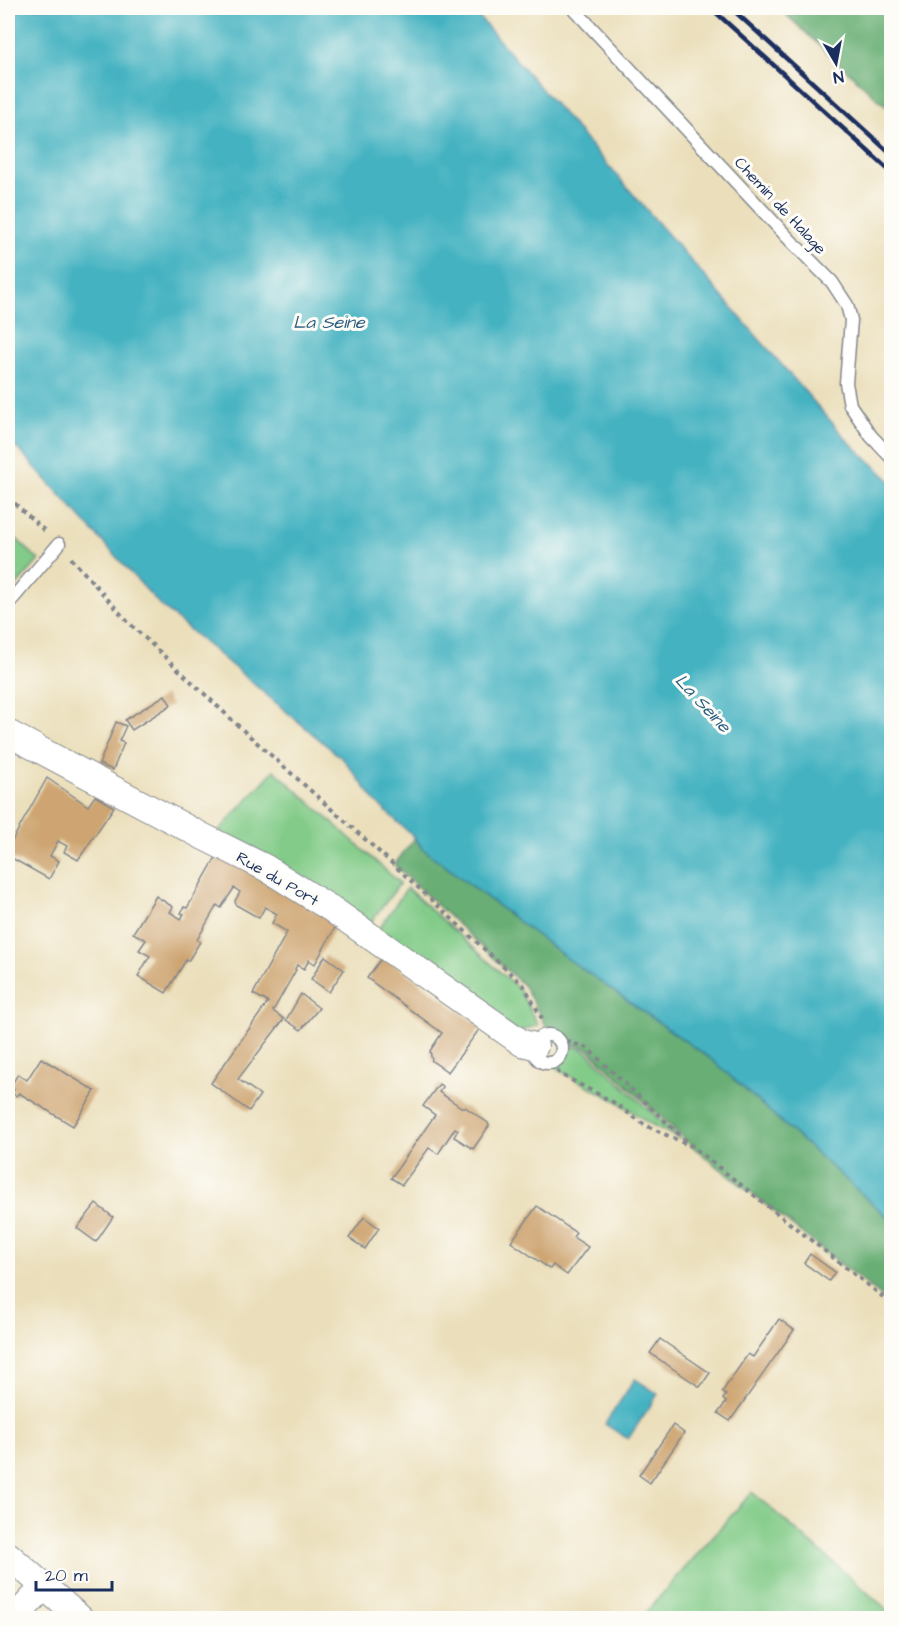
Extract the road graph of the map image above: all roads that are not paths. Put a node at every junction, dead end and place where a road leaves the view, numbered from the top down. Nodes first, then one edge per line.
1 (573, 8) edge
2 (891, 458) edge
3 (59, 544) road end
4 (8, 604) edge
5 (8, 732) edge
6 (548, 1040) road end
7 (8, 1554) edge
8 (44, 1586) junction
9 (15, 1618) edge
10 (81, 1618) edge

1 - 2 lane, Chemin de Halage
3 - 4 lane
5 - 6 street, Rue du Port
7 - 8 street
8 - 9 street
8 - 10 street

